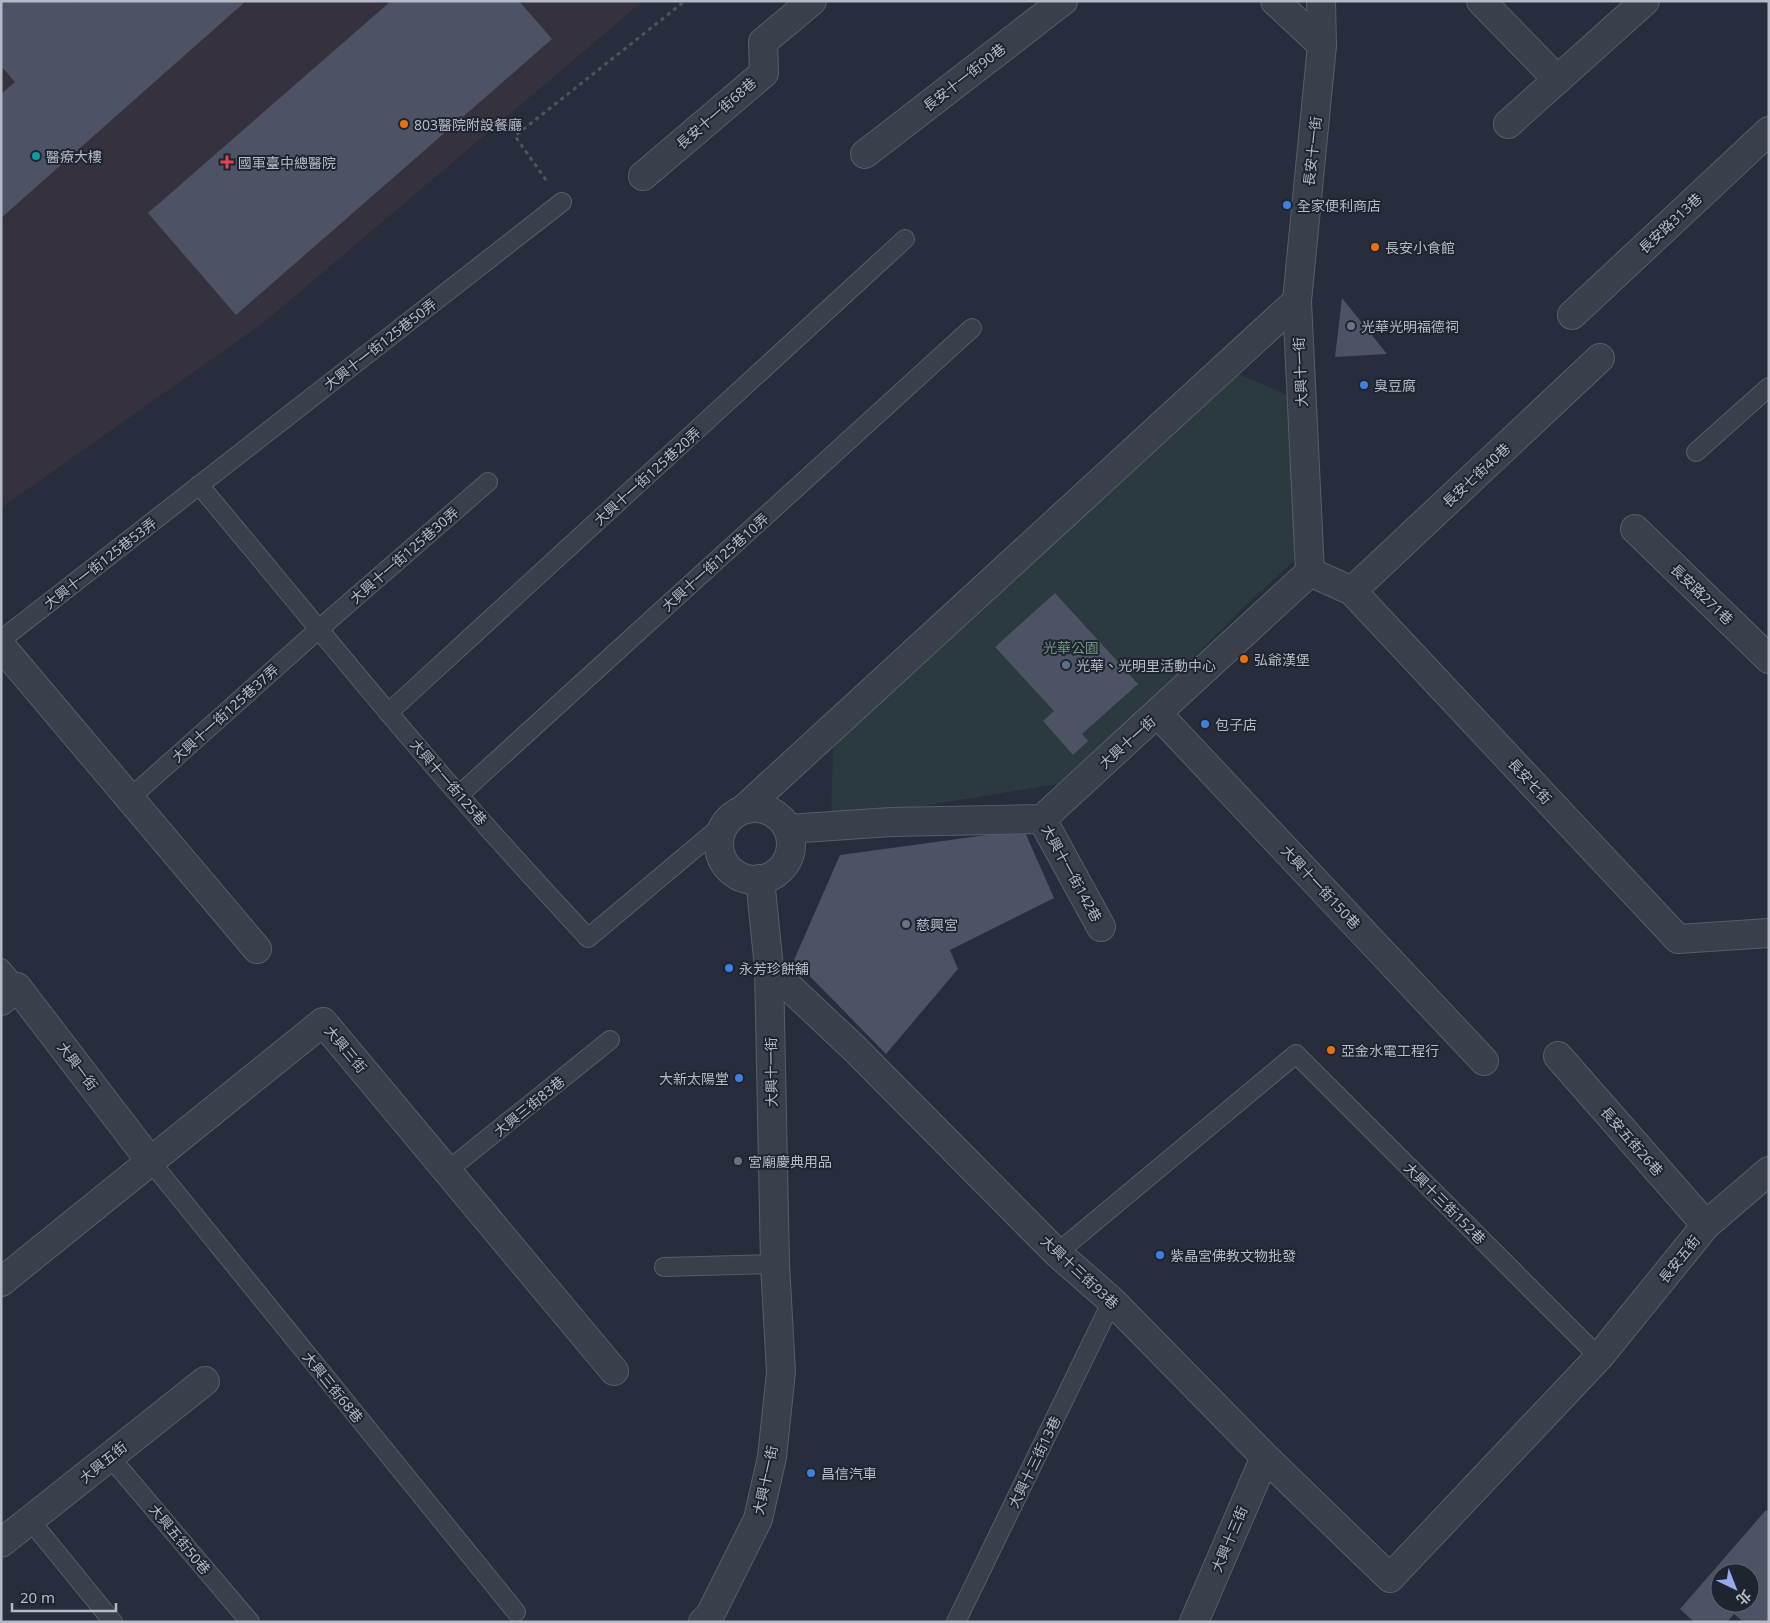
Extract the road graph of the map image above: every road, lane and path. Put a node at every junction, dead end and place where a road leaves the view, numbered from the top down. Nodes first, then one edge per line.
1 (685, 1) edge
2 (812, 1) edge
3 (1063, 1) edge
4 (1275, 1) edge
5 (1321, 1) edge
6 (1481, 1) edge
7 (1645, 1) edge
8 (1322, 46) junction
9 (1557, 79) junction
10 (1508, 124) dead end
11 (1769, 131) edge
12 (865, 154) dead end
13 (643, 176) dead end
14 (562, 202) joint
15 (906, 239) dead end
16 (1297, 301) junction
17 (1572, 315) dead end
18 (972, 328) dead end
19 (1600, 358) dead end
20 (1769, 387) edge
21 (1696, 452) dead end
22 (488, 482) dead end
23 (198, 485) junction
24 (1635, 529) dead end
25 (1310, 572) junction
26 (1352, 591) junction
27 (319, 629) junction
28 (1, 640) edge
29 (1, 646) edge
30 (1769, 659) edge
31 (388, 712) junction
32 (1158, 714) junction
33 (459, 796) junction
34 (130, 798) junction
35 (736, 815) junction
36 (1042, 820) junction
37 (788, 829) junction
38 (760, 879) junction
39 (1101, 927) dead end
40 (1769, 933) edge
41 (257, 949) dead end
42 (769, 968) junction
43 (7, 985) edge
44 (610, 1040) dead end
45 (1558, 1056) dead end
46 (1484, 1061) dead end
47 (151, 1162) junction
48 (447, 1171) junction
49 (1769, 1171) edge
50 (1706, 1225) junction
51 (1058, 1253) junction
52 (775, 1264) junction
53 (664, 1267) dead end
54 (1, 1282) edge
55 (1112, 1301) junction
56 (1599, 1357) junction
57 (614, 1371) dead end
58 (205, 1381) dead end
59 (110, 1457) junction
60 (1265, 1457) junction
61 (30, 1520) junction
62 (1, 1543) edge
63 (516, 1612) dead end
64 (113, 1622) edge
65 (250, 1622) edge
66 (703, 1622) edge
67 (956, 1622) edge
68 (1194, 1622) edge

1 - 14 path
2 - 13 street, 長安十一街68巷
3 - 12 street, 長安十一街90巷
4 - 8 street
5 - 8 street, 長安十一街
6 - 9 street
7 - 9 street
8 - 16 street, 長安十一街
9 - 10 street
11 - 17 street, 長安路313巷
14 - 23 lane, 大興十一街125巷50弄
15 - 31 lane, 大興十一街125巷20弄
16 - 25 street, 大興十一街
16 - 35 street
18 - 33 lane, 大興十一街125巷10弄
19 - 26 street, 長安七街40巷
20 - 21 lane
22 - 27 lane, 大興十一街125巷30弄
23 - 27 lane, 大興十一街125巷
23 - 28 lane, 大興十一街125巷53弄
24 - 30 street, 長安路271巷
25 - 26 street, 長安七街
25 - 32 street, 大興十一街
26 - 40 street, 長安七街
27 - 31 lane, 大興十一街125巷
27 - 34 lane, 大興十一街125巷37弄
29 - 34 street
31 - 33 lane, 大興十一街125巷
32 - 36 street, 大興十一街
32 - 46 street, 大興十一街150巷
33 - 35 lane, 大興十一街125巷
34 - 41 street
35 - 37 street
35 - 38 street
36 - 37 street
36 - 39 street, 大興十一街142巷
37 - 38 street
38 - 42 street, 大興十一街
42 - 51 street, 大興十三街93巷
42 - 52 street, 大興十一街
43 - 47 street, 大興一街
44 - 48 lane, 大興三街83巷
45 - 50 street, 長安五街26巷
47 - 48 street, 大興三街
47 - 54 street, 大興三街
47 - 63 lane, 大興三街68巷
48 - 57 street, 大興三街
49 - 50 street, 長安五街
50 - 56 street, 長安五街
51 - 55 street, 大興十三街93巷
51 - 56 lane, 大興十三街152巷
52 - 53 lane
52 - 66 street, 大興十一街
55 - 60 street, 大興十三街93巷
55 - 67 lane, 大興十三街13巷
56 - 60 street, 大興十三街93巷
58 - 59 street, 大興五街
59 - 61 street, 大興五街
59 - 65 lane, 大興五街50巷
60 - 68 street, 大興十三街
61 - 62 street, 大興五街
61 - 64 lane

